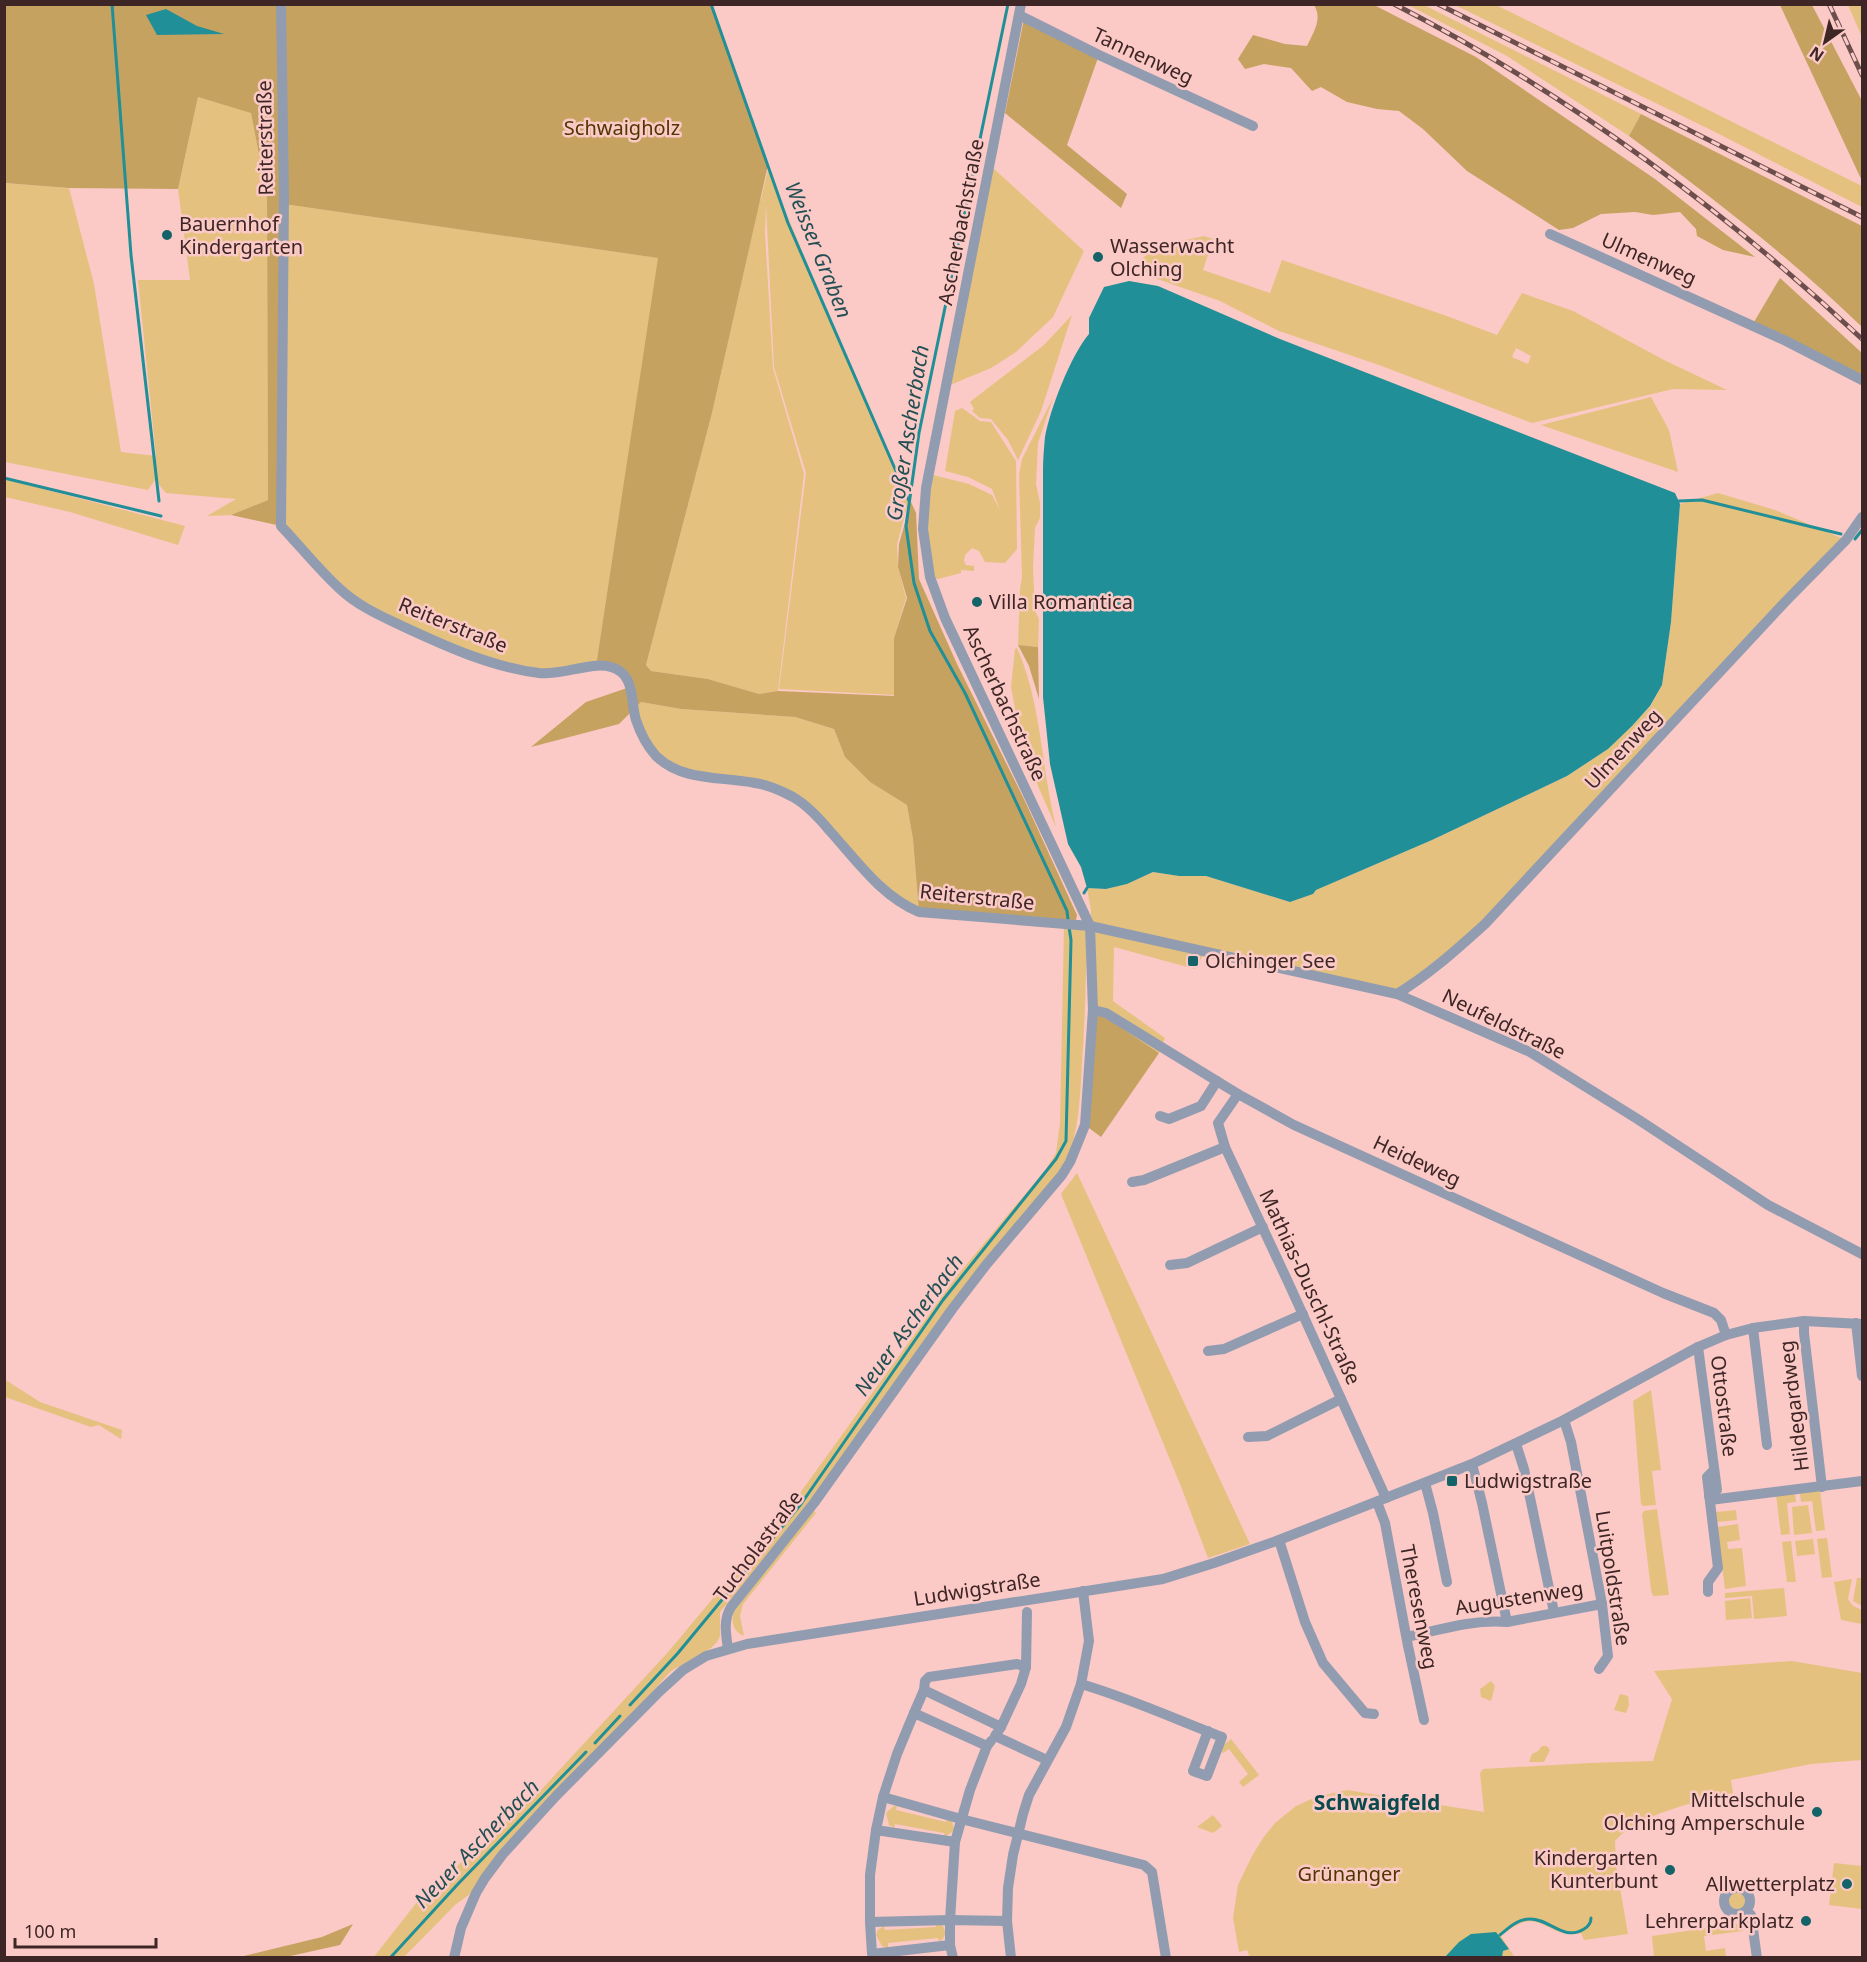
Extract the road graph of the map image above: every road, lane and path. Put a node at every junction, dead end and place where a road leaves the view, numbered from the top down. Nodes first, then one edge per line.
1 (281, 4) edge
2 (1020, 10) edge
3 (1253, 126) dead end
4 (1550, 234) dead end
5 (1863, 380) edge
6 (1863, 517) edge
7 (1089, 926) junction
8 (1397, 994) junction
9 (1093, 1010) junction
10 (1217, 1081) junction
11 (1238, 1094) junction
12 (1160, 1116) dead end
13 (1225, 1147) junction
14 (1070, 1162) joint
15 (1132, 1182) dead end
16 (1263, 1227) junction
17 (1863, 1254) edge
18 (1170, 1264) dead end
19 (1303, 1314) junction
20 (1804, 1321) junction
21 (1859, 1324) edge
22 (1753, 1328) junction
23 (1726, 1335) junction
24 (1698, 1347) junction
25 (1208, 1351) dead end
26 (1863, 1376) edge
27 (1341, 1399) junction
28 (1564, 1420) junction
29 (1248, 1437) dead end
30 (1516, 1444) junction
31 (1767, 1445) dead end
32 (1472, 1464) junction
33 (1863, 1481) edge
34 (1425, 1484) junction
35 (1822, 1487) junction
36 (1710, 1498) junction
37 (1381, 1500) junction
38 (1279, 1540) junction
39 (1447, 1582) dead end
40 (1083, 1591) junction
41 (1708, 1592) dead end
42 (1602, 1604) junction
43 (1027, 1612) dead end
44 (1554, 1612) junction
45 (1507, 1622) junction
46 (1407, 1637) junction
47 (728, 1648) junction
48 (1026, 1666) junction
49 (1599, 1669) dead end
50 (1081, 1684) junction
51 (924, 1690) junction
52 (914, 1713) junction
53 (1374, 1714) dead end
54 (1424, 1719) dead end
55 (998, 1731) junction
56 (1208, 1731) dead end
57 (987, 1746) junction
58 (1047, 1760) junction
59 (883, 1797) junction
60 (961, 1819) junction
61 (876, 1830) junction
62 (1018, 1833) junction
63 (955, 1842) junction
64 (1746, 1911) dead end
65 (950, 1920) junction
66 (1007, 1921) junction
67 (870, 1922) junction
68 (950, 1945) junction
69 (872, 1955) edge
70 (454, 1958) edge
71 (953, 1958) edge
72 (1011, 1958) edge
73 (1166, 1958) edge
74 (1757, 1958) edge

1 - 7 street, Reiterstraße
2 - 3 street, Tannenweg
2 - 7 street, Ascherbachstraße
4 - 5 street, Ulmenweg
6 - 8 street, Ulmenweg
7 - 8 street, Neufeldstraße
7 - 9 street, Ascherbachstraße
8 - 17 street, Neufeldstraße
9 - 10 street, Heideweg
9 - 14 street, Ascherbachstraße
10 - 11 street, Heideweg
10 - 12 street
11 - 13 street, Mathias-Duschl-Straße
11 - 23 street, Heideweg
13 - 15 street
13 - 16 street, Mathias-Duschl-Straße
14 - 47 street, Tucholastraße
16 - 18 street
16 - 19 street, Mathias-Duschl-Straße
19 - 25 street
19 - 27 street, Mathias-Duschl-Straße
20 - 21 street, Ludwigstraße
20 - 22 street, Ludwigstraße
20 - 35 street, Hildegardweg
21 - 26 street
22 - 23 street, Ludwigstraße
22 - 31 street
23 - 24 street, Ludwigstraße
24 - 28 street, Ludwigstraße
24 - 36 street, Ottostraße
27 - 29 street
27 - 37 street, Mathias-Duschl-Straße
28 - 30 street, Ludwigstraße
28 - 42 street, Luitpoldstraße
30 - 32 street, Ludwigstraße
30 - 44 street
32 - 34 street, Ludwigstraße
32 - 45 street
33 - 35 street
34 - 37 street, Ludwigstraße
34 - 39 street
35 - 36 street
36 - 41 street, Ottostraße
37 - 38 street, Ludwigstraße
37 - 46 street, Theresenweg
38 - 40 street, Ludwigstraße
38 - 53 street
40 - 47 street, Ludwigstraße
40 - 50 street
42 - 44 street, Augustenweg
42 - 49 street, Luitpoldstraße
43 - 48 street
44 - 45 street, Augustenweg
45 - 46 street, Augustenweg
46 - 54 street, Theresenweg
47 - 70 street
48 - 51 street
48 - 55 street
50 - 56 street
50 - 58 street
51 - 52 street
51 - 55 street
52 - 57 street
52 - 59 street
55 - 57 street
55 - 58 street
57 - 60 street
58 - 62 street
59 - 60 street
59 - 61 street
60 - 62 street
60 - 63 street
61 - 63 street
61 - 67 street
62 - 66 street
62 - 73 street
63 - 65 street
64 - 74 street
65 - 66 street
65 - 67 street
65 - 68 street
66 - 72 street
67 - 69 street
68 - 69 street
68 - 71 street

